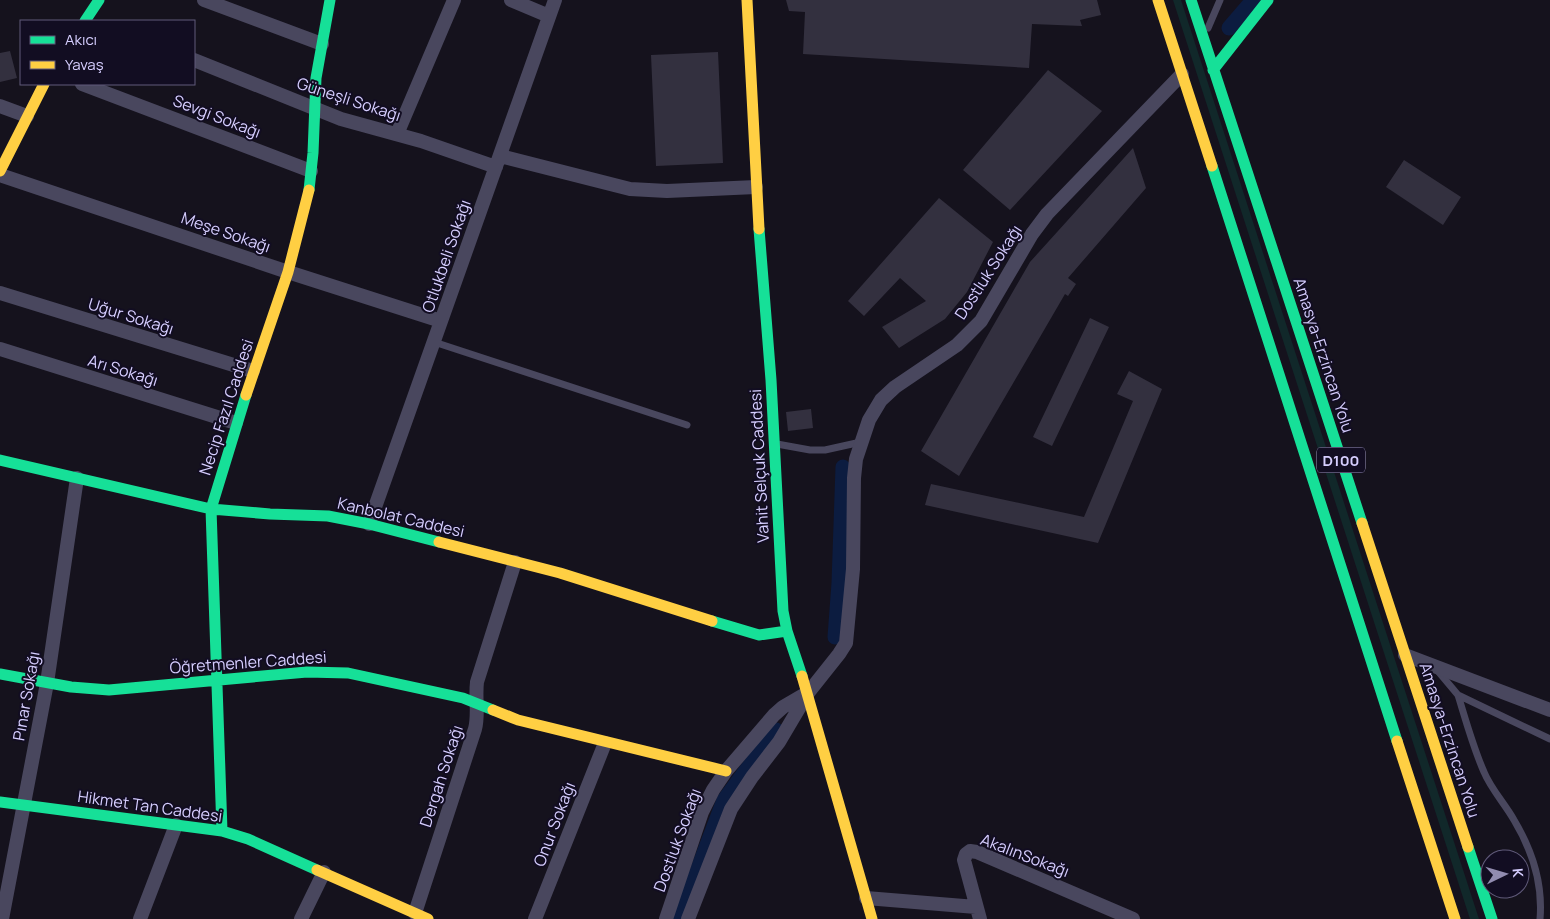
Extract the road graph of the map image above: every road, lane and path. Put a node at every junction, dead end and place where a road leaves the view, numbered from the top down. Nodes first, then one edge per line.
1 (99, 0) edge
2 (204, 0) edge
3 (330, 0) edge
4 (454, 0) edge
5 (511, 0) edge
6 (555, 0) edge
7 (747, 0) edge
8 (1158, 0) edge
9 (1191, 0) edge
10 (1220, 0) edge
11 (1268, 0) edge
12 (549, 16) junction
13 (91, 20) edge
14 (1204, 40) junction
15 (322, 44) junction
16 (195, 60) edge
17 (1213, 70) junction
18 (1182, 74) junction
19 (43, 85) edge
20 (85, 85) edge
21 (0, 106) edge
22 (314, 109) junction
23 (27, 116) junction
24 (397, 134) junction
25 (498, 162) junction
26 (311, 171) junction
27 (0, 173) edge
28 (756, 187) junction
29 (288, 272) junction
30 (0, 293) edge
31 (441, 321) junction
32 (434, 342) junction
33 (0, 349) edge
34 (253, 372) junction
35 (236, 424) junction
36 (687, 426) dead end
37 (862, 442) junction
38 (774, 443) junction
39 (0, 460) edge
40 (77, 478) junction
41 (211, 509) junction
42 (370, 524) junction
43 (515, 562) junction
44 (787, 631) junction
45 (1405, 654) junction
46 (1431, 664) junction
47 (0, 674) edge
48 (216, 679) junction
49 (47, 683) junction
50 (808, 692) junction
51 (1458, 695) junction
52 (476, 703) junction
53 (1550, 710) edge
54 (1550, 739) edge
55 (605, 743) junction
56 (726, 771) junction
57 (0, 802) edge
58 (24, 806) junction
59 (176, 825) junction
60 (222, 831) junction
61 (324, 872) junction
62 (866, 898) junction
63 (415, 913) junction
64 (978, 913) edge
65 (2, 919) edge
66 (140, 919) edge
67 (301, 919) edge
68 (428, 919) edge
69 (535, 919) edge
70 (666, 919) edge
71 (688, 919) edge
72 (872, 919) edge
73 (1133, 919) edge
74 (1455, 919) edge
75 (1492, 919) edge
76 (1540, 919) edge

1 - 13 main road
2 - 15 street
3 - 15 main road, Necip Fazıl Caddesi
4 - 24 street
5 - 12 street
6 - 12 street, Otlukbeli Sokağı
7 - 28 main road, Vahit Selçuk Caddesi
8 - 18 main road, D100
9 - 14 main road, Amasya-Erzincan Yolu / D100
10 - 14 lane
11 - 17 main road
12 - 25 street, Otlukbeli Sokağı
14 - 17 main road, Amasya-Erzincan Yolu / D100
15 - 22 main road, Necip Fazıl Caddesi
16 - 22 street, Güneşli Sokağı
17 - 45 main road, Amasya-Erzincan Yolu / D100
18 - 37 street, Dostluk Sokağı
18 - 74 main road, D100
19 - 23 main road
20 - 26 street, Sevgi Sokağı
21 - 23 street
22 - 24 street, Güneşli Sokağı
22 - 26 main road, Necip Fazıl Caddesi
23 - 27 main road
24 - 25 street, Güneşli Sokağı
25 - 28 street, Güneşli Sokağı
25 - 31 street, Otlukbeli Sokağı
26 - 29 main road, Necip Fazıl Caddesi
27 - 29 street, Meşe Sokağı
28 - 38 main road, Vahit Selçuk Caddesi
29 - 31 street, Meşe Sokağı
29 - 34 main road, Necip Fazıl Caddesi
30 - 34 street, Uğur Sokağı
31 - 32 street, Otlukbeli Sokağı
32 - 36 lane
32 - 42 street, Otlukbeli Sokağı
33 - 35 street, Arı Sokağı
34 - 35 main road, Necip Fazıl Caddesi
35 - 41 main road, Necip Fazıl Caddesi
37 - 38 lane
37 - 50 street, Dostluk Sokağı
38 - 44 main road, Vahit Selçuk Caddesi
39 - 40 main road, Kanbolat Caddesi
40 - 41 main road, Kanbolat Caddesi
40 - 49 street, Pınar Sokağı
41 - 42 main road, Kanbolat Caddesi
41 - 48 main road, Necip Fazıl Caddesi
42 - 43 main road, Kanbolat Caddesi
43 - 44 main road, Kanbolat Caddesi
43 - 52 street, Dergah Sokağı
44 - 50 main road, Vahit Selçuk Caddesi
45 - 46 street
45 - 75 main road, Amasya-Erzincan Yolu / D100
46 - 51 lane
46 - 53 street
47 - 49 main road, Öğretmenler Caddesi
48 - 49 main road, Öğretmenler Caddesi
48 - 52 main road, Öğretmenler Caddesi
48 - 60 main road, Necip Fazıl Caddesi
49 - 58 street, Pınar Sokağı
50 - 56 street, Dostluk Sokağı
50 - 62 main road, Vahit Selçuk Caddesi
50 - 71 street, Dostluk Sokağı
51 - 54 lane
51 - 76 lane
52 - 55 main road, Öğretmenler Caddesi
52 - 63 street, Dergah Sokağı
55 - 56 main road, Öğretmenler Caddesi
55 - 69 street, Onur Sokağı
56 - 70 street, Dostluk Sokağı
57 - 58 main road, Hikmet Tan Caddesi
58 - 59 main road, Hikmet Tan Caddesi
58 - 65 street, Pınar Sokağı
59 - 60 main road, Hikmet Tan Caddesi
59 - 66 street
60 - 61 main road, Hikmet Tan Caddesi
61 - 63 main road, Hikmet Tan Caddesi
61 - 67 street
62 - 64 street
62 - 72 main road, Vahit Selçuk Caddesi
63 - 68 main road, Hikmet Tan Caddesi
64 - 73 street, AkalınSokağı

